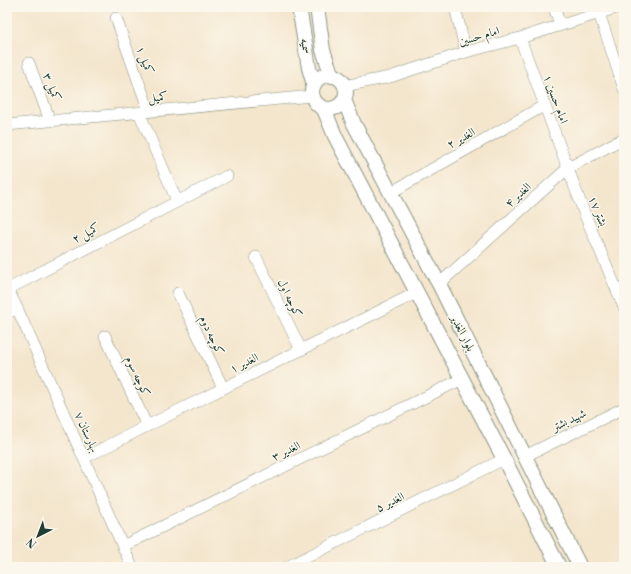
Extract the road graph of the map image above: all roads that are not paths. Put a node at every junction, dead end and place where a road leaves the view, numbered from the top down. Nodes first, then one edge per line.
1 (299, 7) edge
2 (318, 7) edge
3 (455, 7) edge
4 (554, 7) edge
5 (619, 7) edge
6 (599, 13) junction
7 (116, 18) dead end
8 (560, 25) junction
9 (520, 38) junction
10 (466, 52) junction
11 (29, 63) dead end
12 (332, 76) junction
13 (344, 86) junction
14 (624, 89) edge
15 (313, 90) junction
16 (344, 100) junction
17 (545, 106) junction
18 (324, 109) junction
19 (144, 111) junction
20 (50, 120) junction
21 (7, 125) edge
22 (623, 141) edge
23 (568, 168) junction
24 (227, 176) dead end
25 (390, 192) junction
26 (177, 201) junction
27 (256, 257) dead end
28 (439, 284) junction
29 (7, 288) edge
30 (178, 293) dead end
31 (416, 293) junction
32 (624, 307) edge
33 (18, 308) junction
34 (7, 313) edge
35 (105, 336) dead end
36 (301, 350) junction
37 (462, 379) junction
38 (223, 388) junction
39 (624, 408) edge
40 (147, 426) junction
41 (525, 456) junction
42 (84, 458) junction
43 (504, 460) junction
44 (123, 546) junction
45 (132, 567) edge
46 (287, 567) edge
47 (558, 567) edge
48 (580, 567) edge

1 - 15 street, سمیه
2 - 12 street, سمیه
3 - 10 street
4 - 8 street
5 - 6 street, امام حسین
6 - 8 street, امام حسین
6 - 14 street
7 - 19 street, کمیل ۱
8 - 9 street, امام حسین
9 - 10 street, امام حسین
9 - 17 street, امام حسین ۱
10 - 13 street, امام حسین
11 - 20 street, کمیل ۳
12 - 13 street
12 - 15 street
13 - 16 street
15 - 18 street
15 - 19 street, کمیل
16 - 18 street
16 - 25 street, بلوار الغدیر
17 - 23 street, امام حسین ۱
17 - 25 street, الغدیر ۲
18 - 31 street, بلوار الغدیر
19 - 20 street, کمیل
19 - 26 street
20 - 21 street, کمیل
22 - 23 street, الغدیر ۴
23 - 28 street, الغدیر ۴
23 - 32 street, بشتر ۱۷
24 - 26 street, کمیل ۲
25 - 28 street, بلوار الغدیر
26 - 29 street, کمیل ۲
27 - 36 street, کوچه اول
28 - 41 street, بلوار الغدیر
29 - 33 street, بهارستان ۷
30 - 38 street, کوچه دوم
31 - 36 street, الغدیر ۱
31 - 37 street, بلوار الغدیر
33 - 34 street
33 - 42 street, بهارستان ۷
35 - 40 street, کوچه سوم
36 - 38 street, الغدیر ۱
37 - 43 street, بلوار الغدیر
37 - 44 street, الغدیر ۳
38 - 40 street, الغدیر ۱
39 - 41 street, شهید بشتر
40 - 42 street, الغدیر ۱
41 - 48 street, بلوار الغدیر
42 - 44 street, بهارستان ۷
43 - 46 street, الغدیر ۵
43 - 47 street, بلوار الغدیر
44 - 45 street, بهارستان ۷

